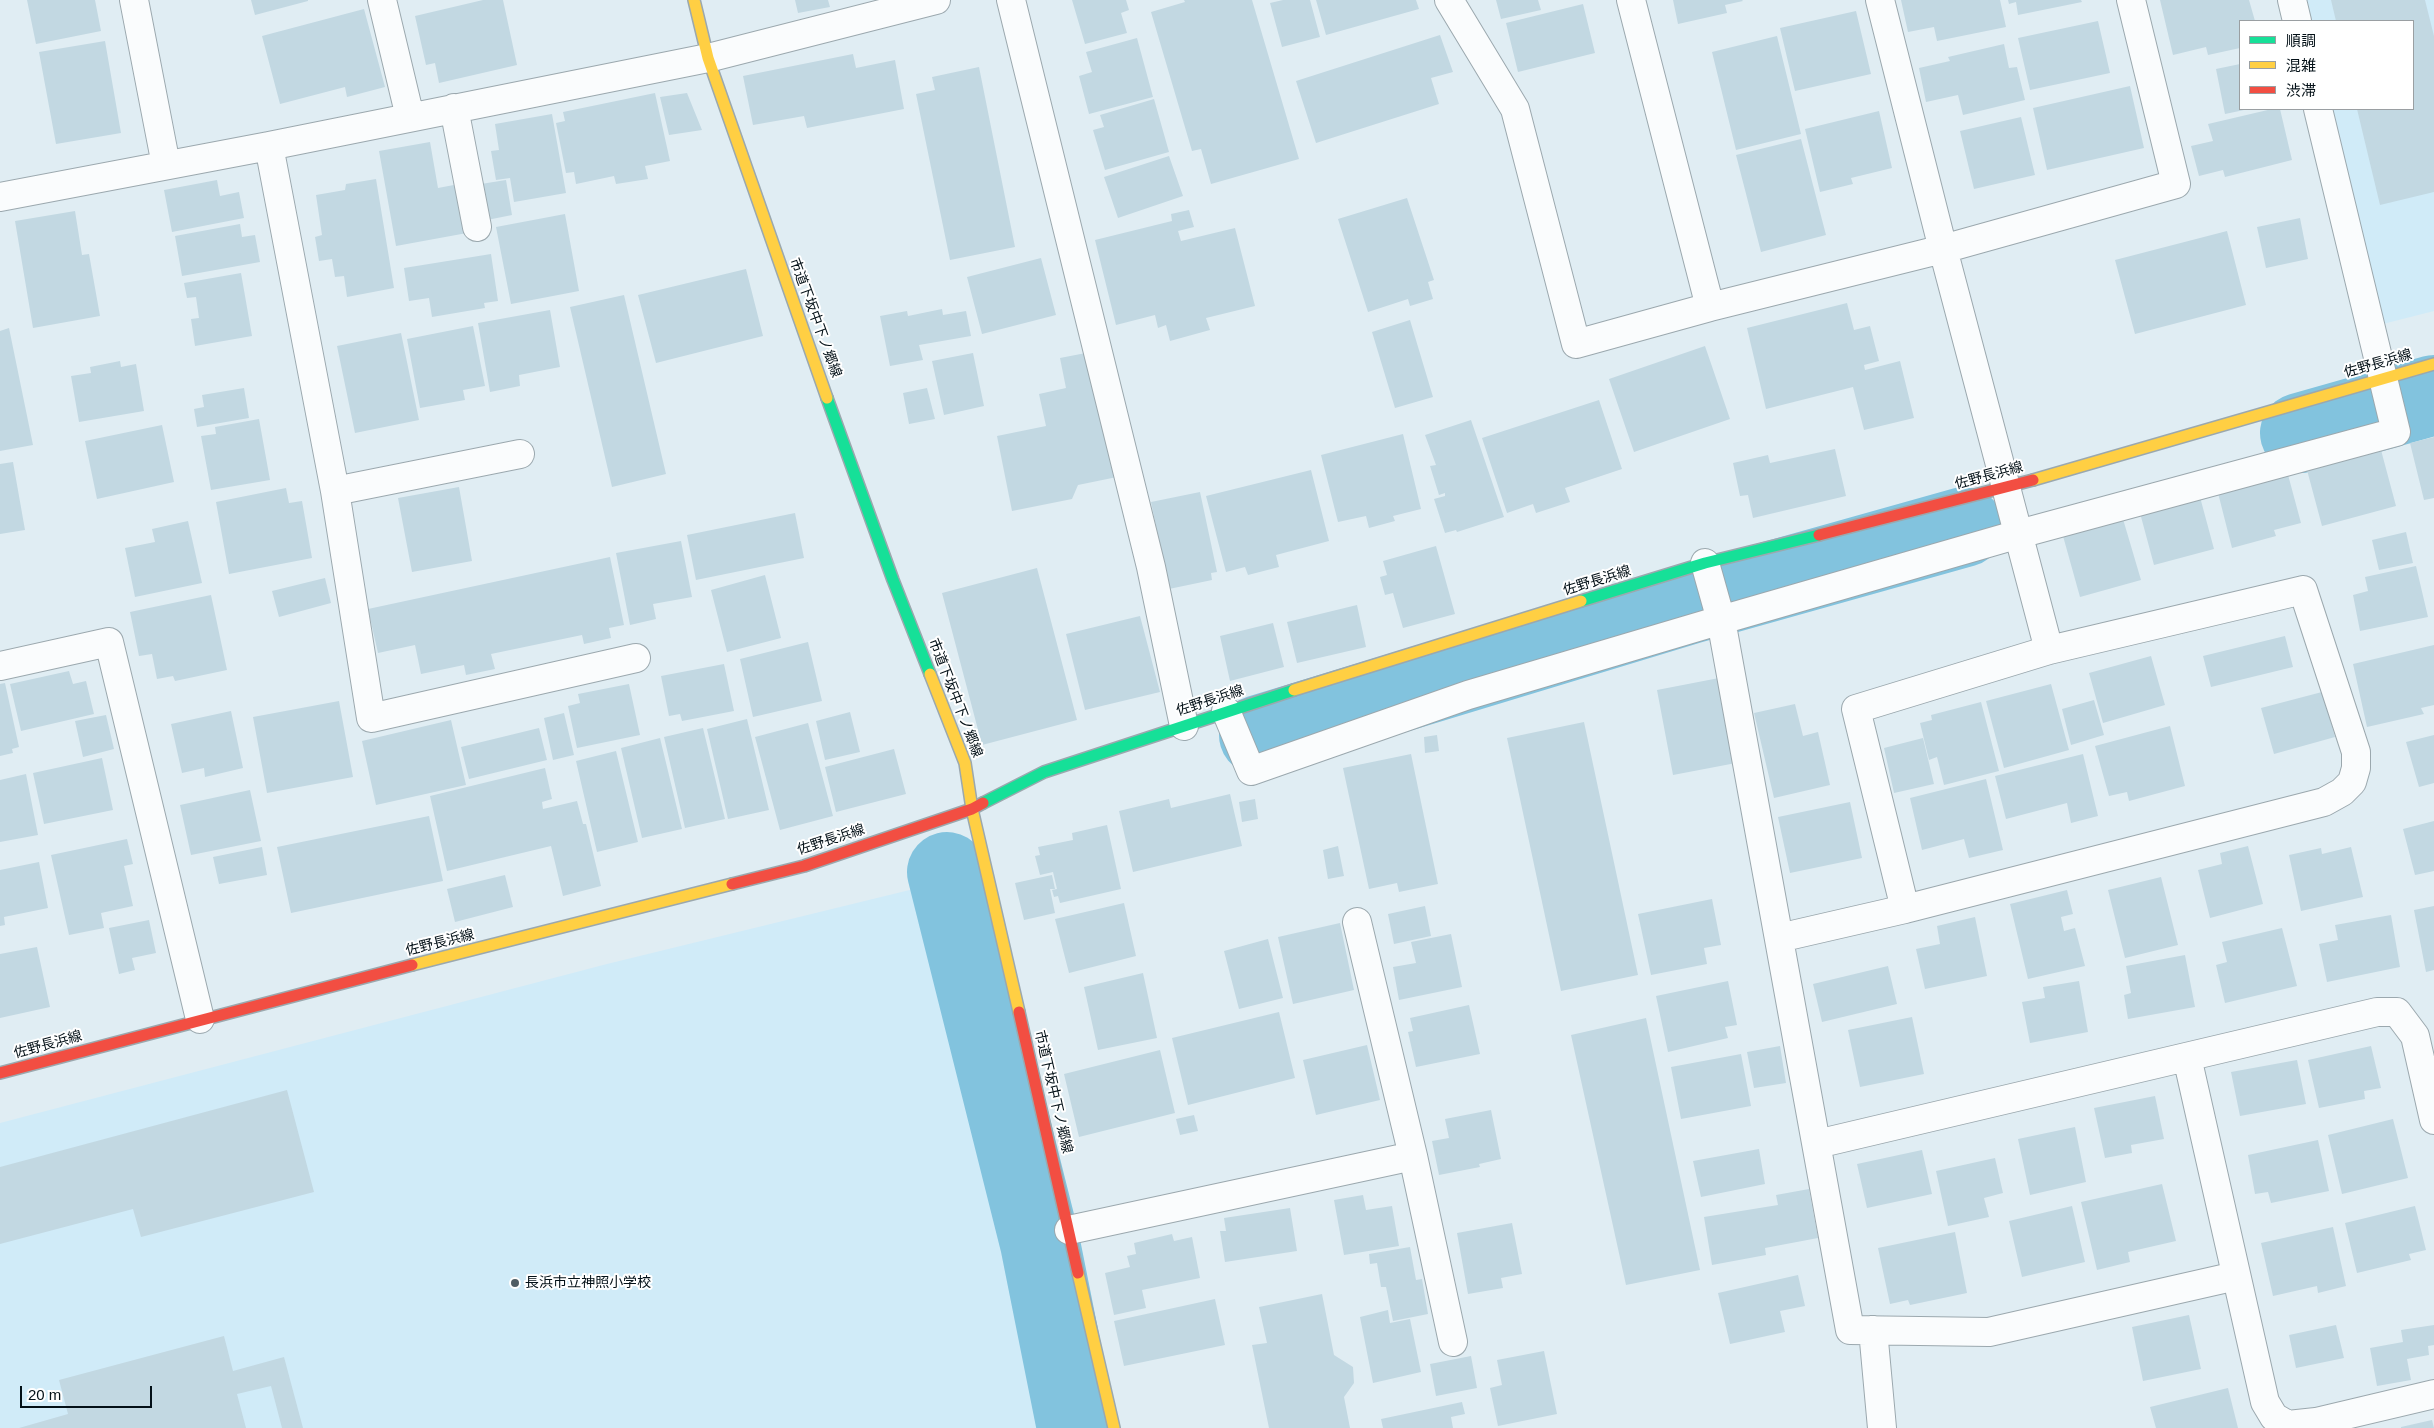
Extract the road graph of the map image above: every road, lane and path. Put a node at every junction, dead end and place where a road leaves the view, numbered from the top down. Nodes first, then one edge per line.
1 (134, 0) edge
2 (382, 0) edge
3 (694, 0) edge
4 (936, 0) edge
5 (1011, 0) edge
6 (1448, 0) edge
7 (1631, 0) edge
8 (1880, 0) edge
9 (2131, 0) edge
10 (2292, 0) edge
11 (2297, 20) edge
12 (708, 58) junction
13 (454, 108) junction
14 (2318, 110) edge
15 (410, 117) junction
16 (269, 146) junction
17 (166, 165) junction
18 (0, 196) edge
19 (477, 227) dead end
20 (1943, 249) junction
21 (1710, 307) junction
22 (2434, 364) edge
23 (2388, 400) junction
24 (520, 454) dead end
25 (2007, 488) junction
26 (335, 491) junction
27 (2019, 534) junction
28 (1707, 572) junction
29 (1720, 614) junction
30 (2049, 650) junction
31 (636, 658) dead end
32 (0, 666) edge
33 (1230, 719) junction
34 (1184, 726) junction
35 (972, 809) junction
36 (1905, 908) junction
37 (1356, 922) dead end
38 (1779, 938) junction
39 (200, 1019) junction
40 (2187, 1057) junction
41 (0, 1073) edge
42 (2434, 1120) edge
43 (1817, 1144) junction
44 (1413, 1156) junction
45 (1069, 1230) junction
46 (2236, 1276) junction
47 (1873, 1330) junction
48 (1453, 1342) dead end
49 (2434, 1394) edge
50 (1114, 1428) edge
51 (1882, 1428) edge

1 - 17 street
2 - 15 street
3 - 12 main road, 市道下坂中下ノ郷線
4 - 12 street
5 - 34 street
6 - 21 street
7 - 21 street
8 - 20 street
9 - 20 street
10 - 11 street
12 - 13 street
12 - 35 main road, 市道下坂中下ノ郷線
13 - 15 street
13 - 19 street
14 - 23 street
15 - 16 street
16 - 17 street
16 - 26 street
17 - 18 street
20 - 21 street
20 - 25 street
22 - 23 main road, 佐野長浜線
23 - 25 main road, 佐野長浜線
23 - 27 street
24 - 26 street
25 - 27 street
25 - 28 main road, 佐野長浜線
26 - 31 street
27 - 29 street
27 - 30 street
28 - 29 street
28 - 33 main road, 佐野長浜線
29 - 33 street
29 - 38 street
30 - 36 street
30 - 36 street
32 - 39 street
33 - 34 main road, 佐野長浜線
34 - 35 main road, 佐野長浜線
35 - 39 main road, 佐野長浜線
35 - 45 main road, 市道下坂中下ノ郷線
36 - 38 street
37 - 44 street
38 - 43 street
39 - 41 main road, 佐野長浜線
40 - 42 street
40 - 43 street
40 - 46 street
43 - 47 street
44 - 45 street
44 - 48 street
45 - 50 main road, 市道下坂中下ノ郷線
46 - 47 street
46 - 49 street
47 - 51 street

